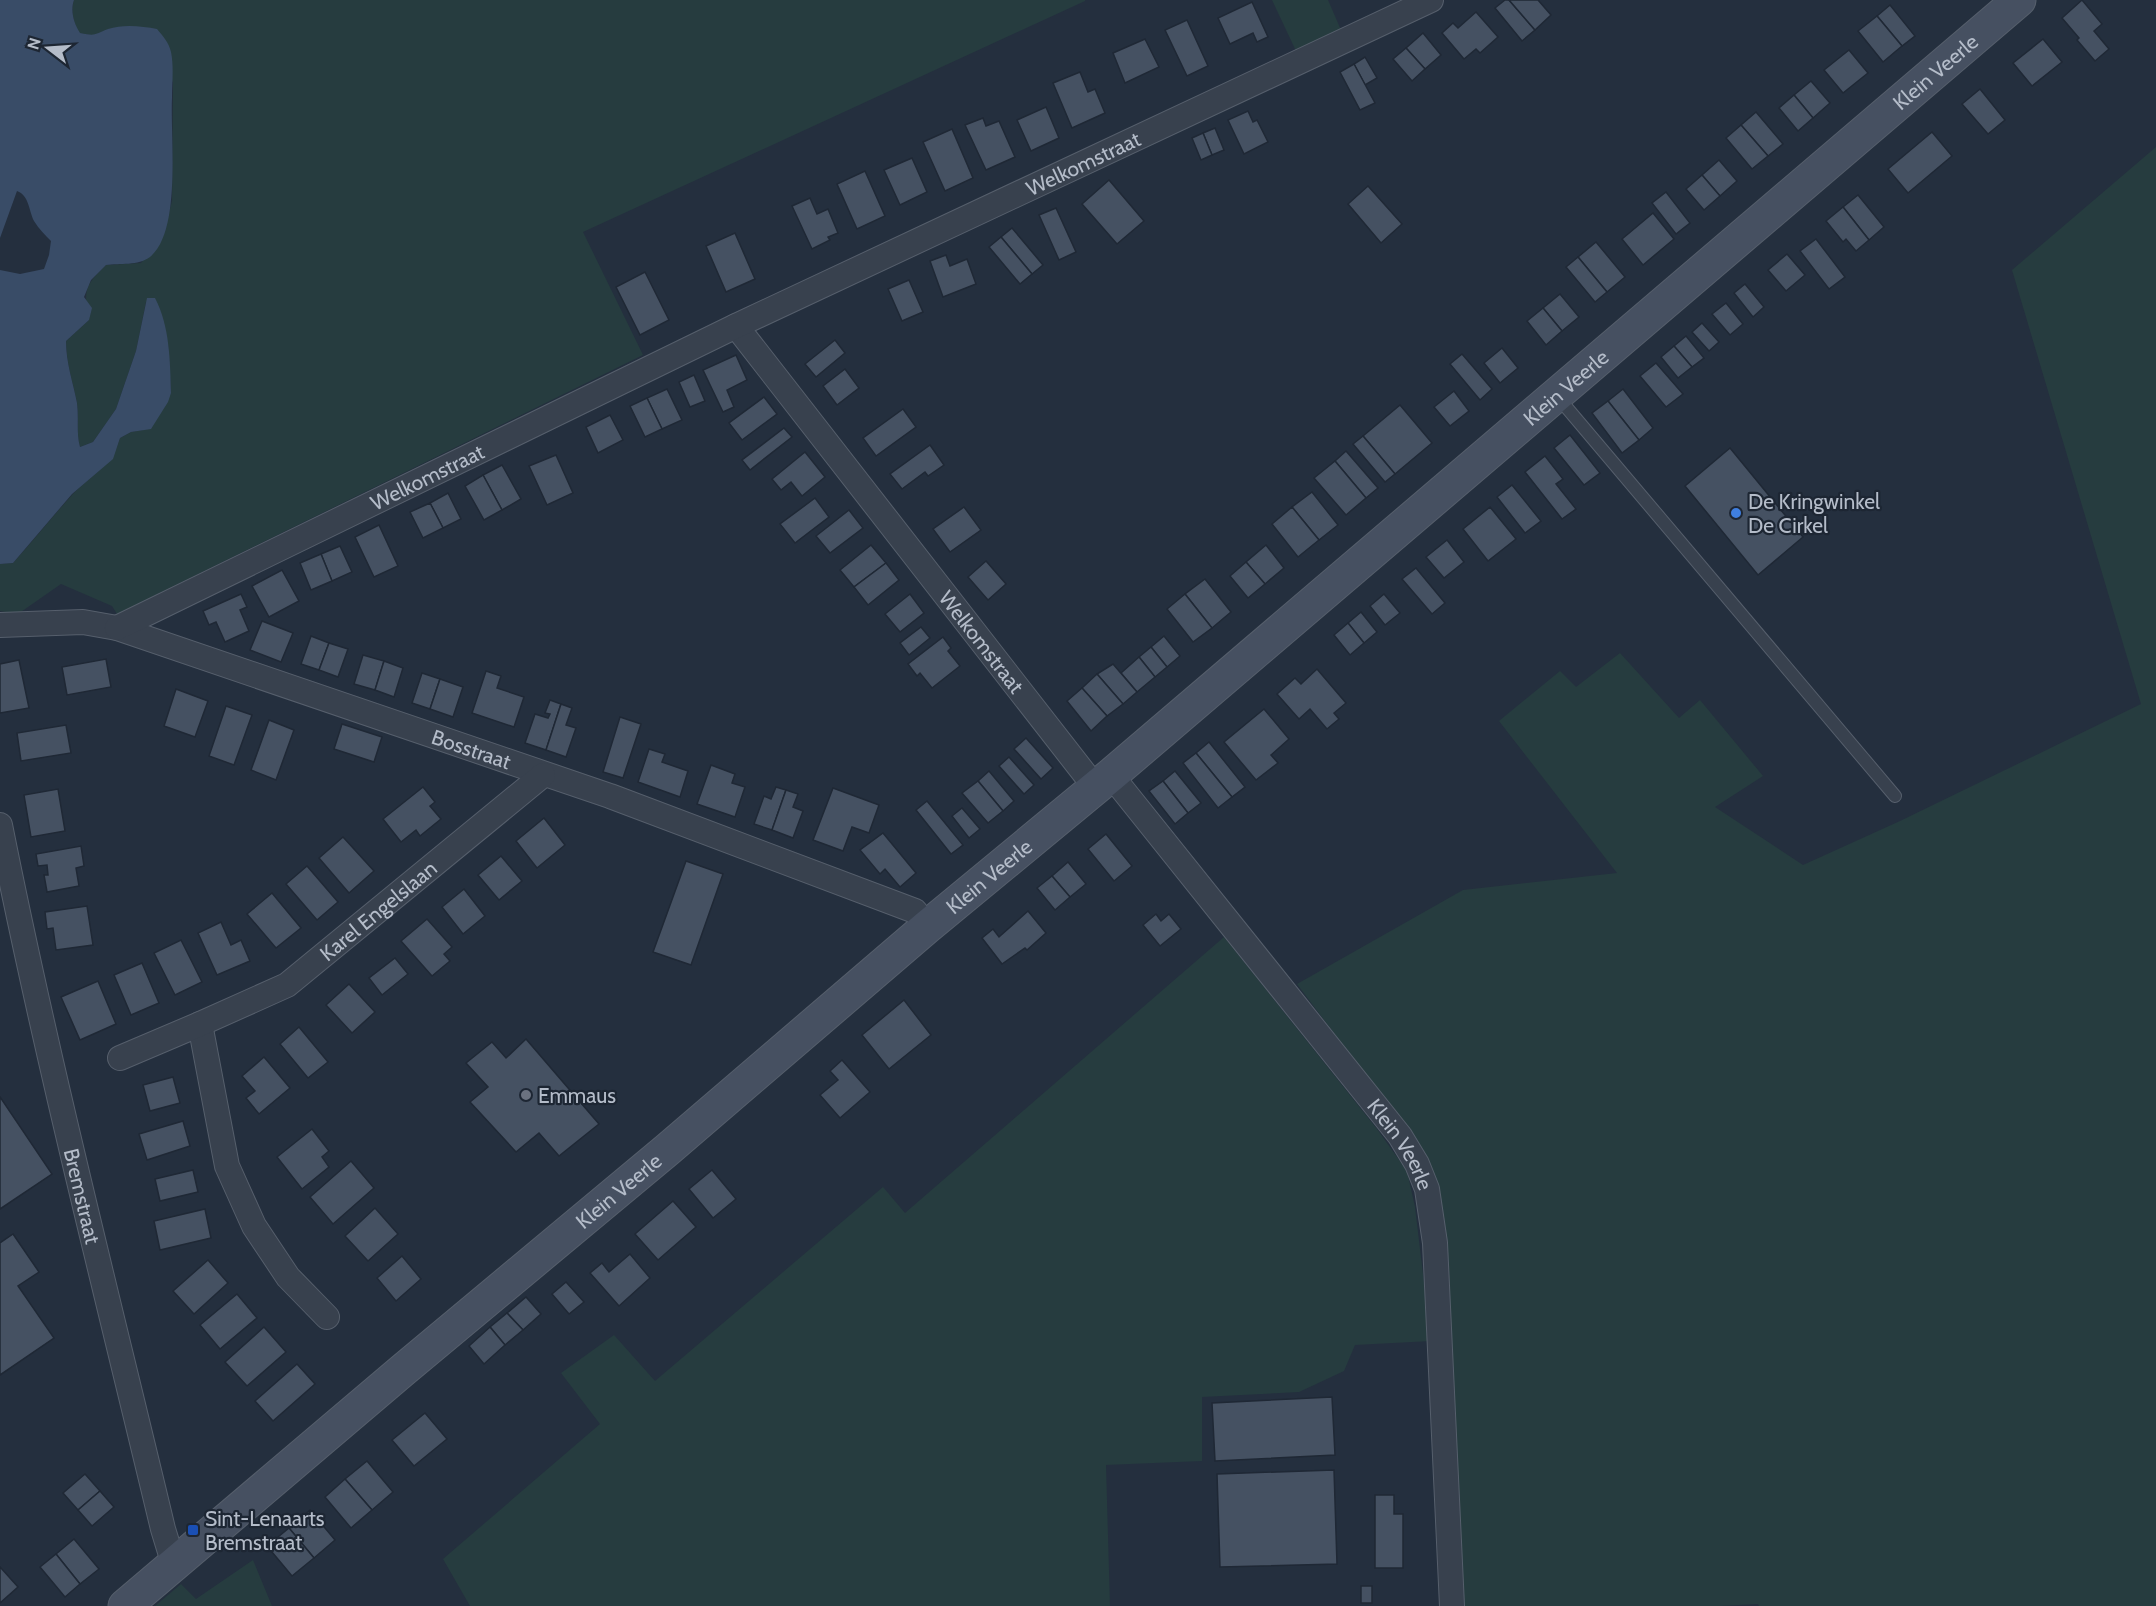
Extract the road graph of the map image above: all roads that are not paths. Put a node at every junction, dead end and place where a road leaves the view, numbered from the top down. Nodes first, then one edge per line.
1 (1431, 0) edge
2 (2019, 0) edge
3 (736, 326) junction
4 (1556, 394) junction
5 (0, 625) edge
6 (117, 628) junction
7 (543, 775) junction
8 (1103, 781) junction
9 (1895, 796) dead end
10 (0, 825) edge
11 (927, 927) junction
12 (200, 1024) junction
13 (120, 1058) dead end
14 (327, 1317) dead end
15 (174, 1565) junction
16 (125, 1606) edge
17 (1452, 1606) edge

1 - 3 street, Welkomstraat
2 - 4 main road, Klein Veerle
3 - 6 street, Welkomstraat
3 - 8 street, Welkomstraat
4 - 8 main road, Klein Veerle
4 - 9 lane
5 - 6 street, Bosstraat
6 - 7 street, Bosstraat
7 - 11 street, Bosstraat
7 - 12 street, Karel Engelslaan
8 - 11 main road, Klein Veerle
8 - 17 street, Klein Veerle
10 - 15 street, Bremstraat
11 - 15 main road, Klein Veerle
12 - 13 street, Karel Engelslaan
12 - 14 street
15 - 16 main road, Klein Veerle

